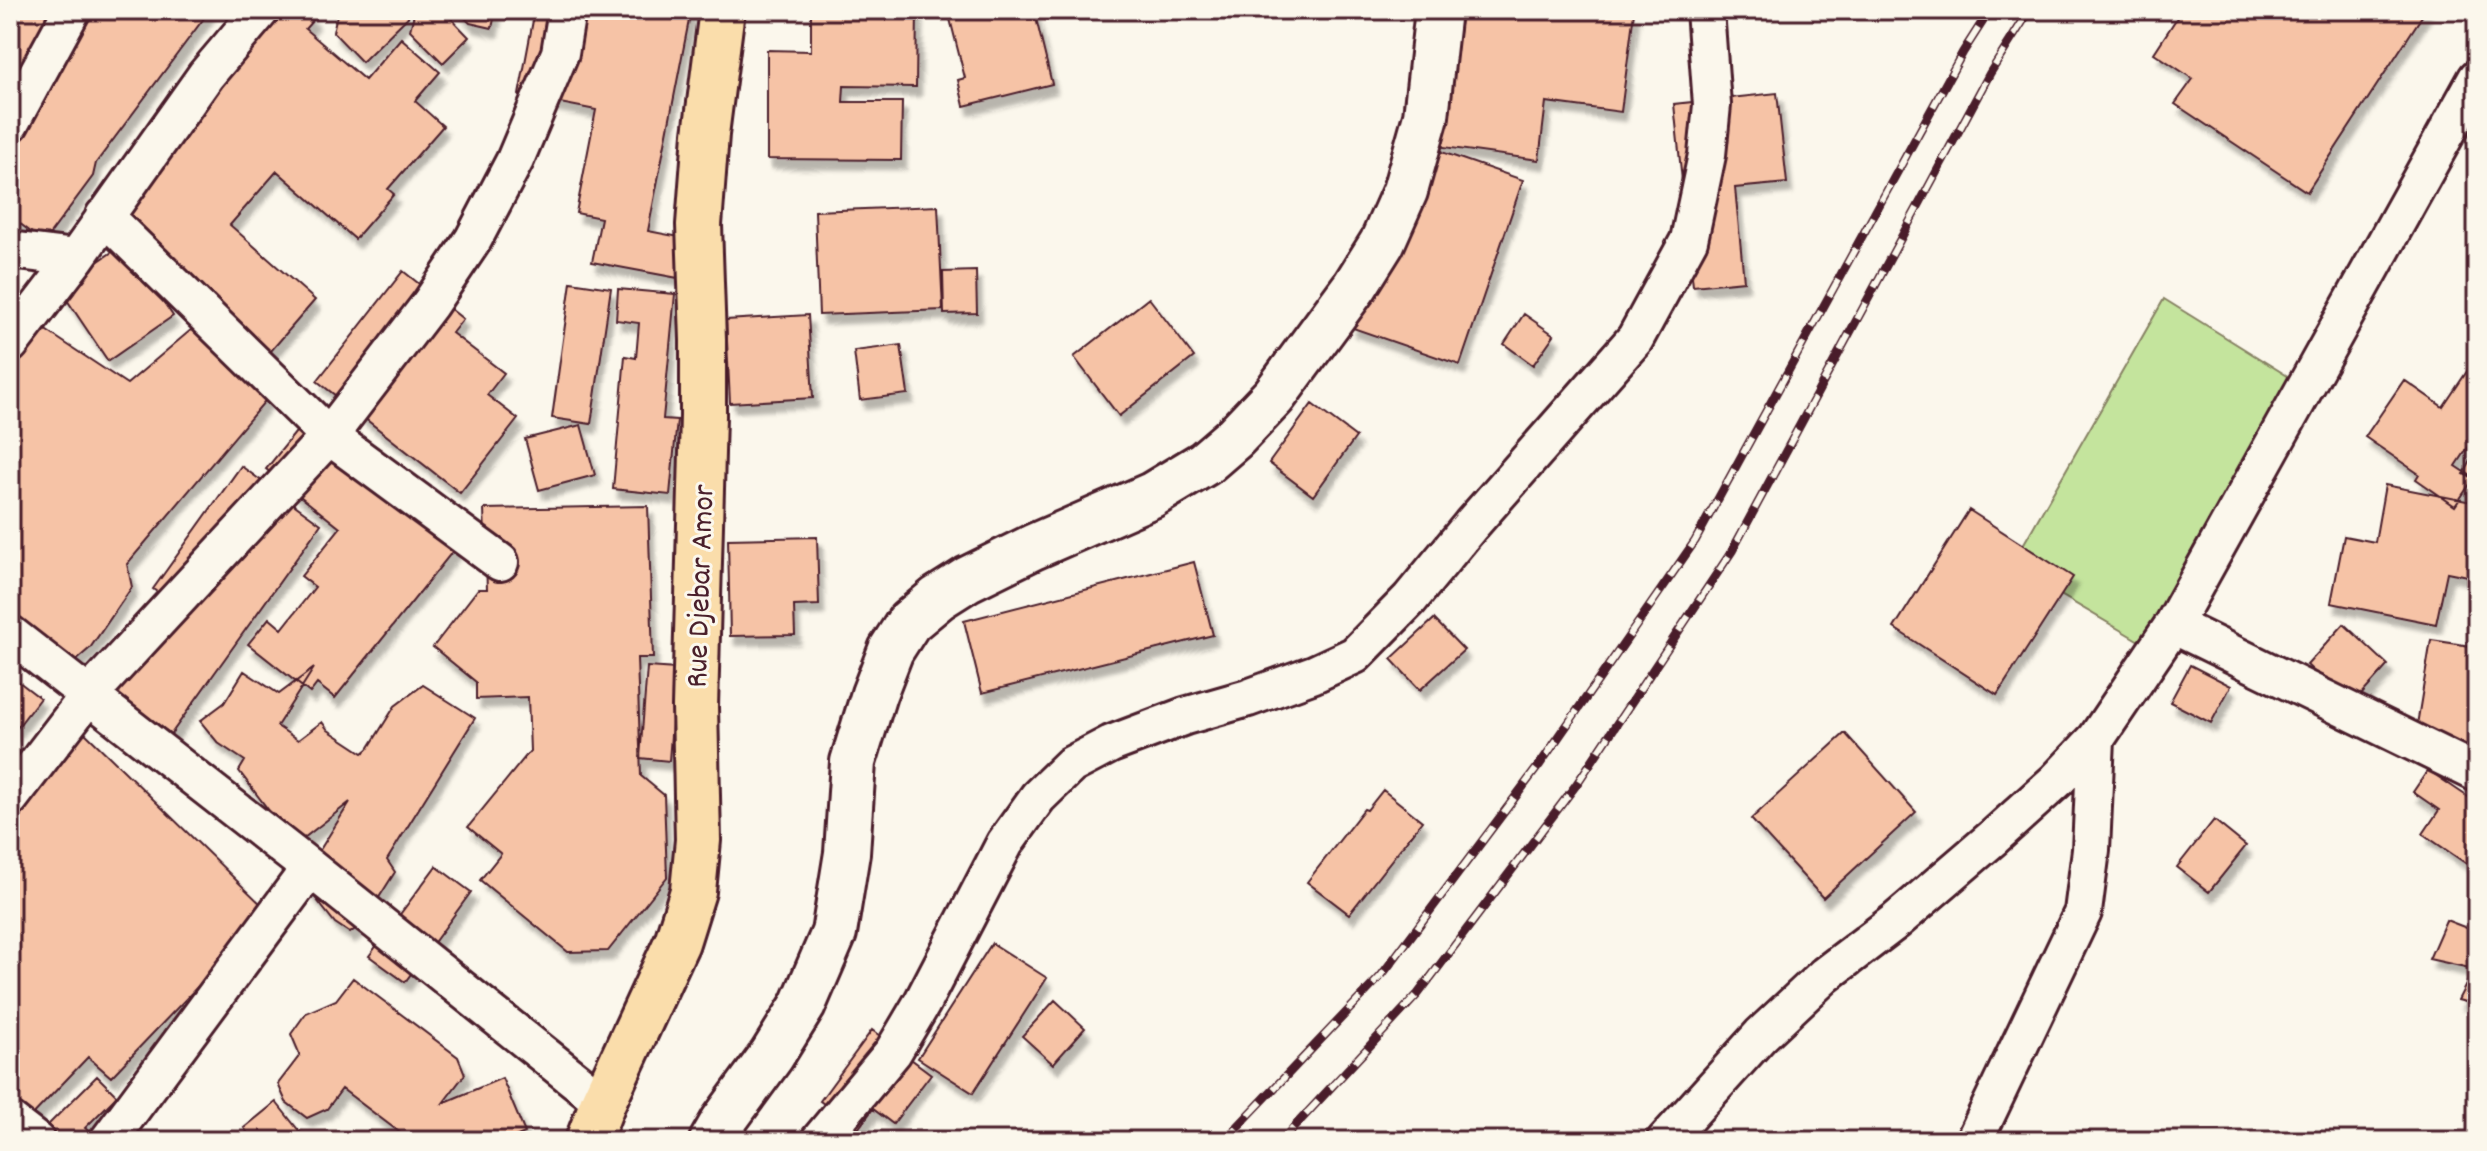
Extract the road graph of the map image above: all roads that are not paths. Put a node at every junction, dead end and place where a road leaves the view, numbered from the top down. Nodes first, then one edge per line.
1 (72, 10) edge
2 (261, 10) edge
3 (567, 10) edge
4 (722, 10) edge
5 (1438, 10) edge
6 (1705, 10) edge
7 (2477, 78) edge
8 (10, 124) edge
9 (104, 216) junction
10 (10, 250) edge
11 (76, 258) junction
12 (10, 344) edge
13 (329, 436) junction
14 (500, 562) dead end
15 (2173, 625) junction
16 (10, 634) edge
17 (89, 695) junction
18 (2096, 739) junction
19 (2477, 773) edge
20 (10, 798) edge
21 (310, 868) junction
22 (10, 1121) edge
23 (596, 1121) edge
24 (36, 1141) edge
25 (108, 1141) edge
26 (712, 1141) edge
27 (819, 1141) edge
28 (1665, 1141) edge
29 (1974, 1141) edge

1 - 8 street
2 - 9 street
3 - 13 street
4 - 23 main road, Rue Djebar Amor
5 - 26 street
6 - 27 street
7 - 15 street
9 - 11 street
9 - 13 street
10 - 11 street
11 - 12 street
13 - 14 street
13 - 17 street
15 - 18 street
15 - 19 street
16 - 17 street
17 - 20 street
17 - 21 street
18 - 28 street
18 - 29 street
21 - 23 street
21 - 25 street
22 - 24 street

